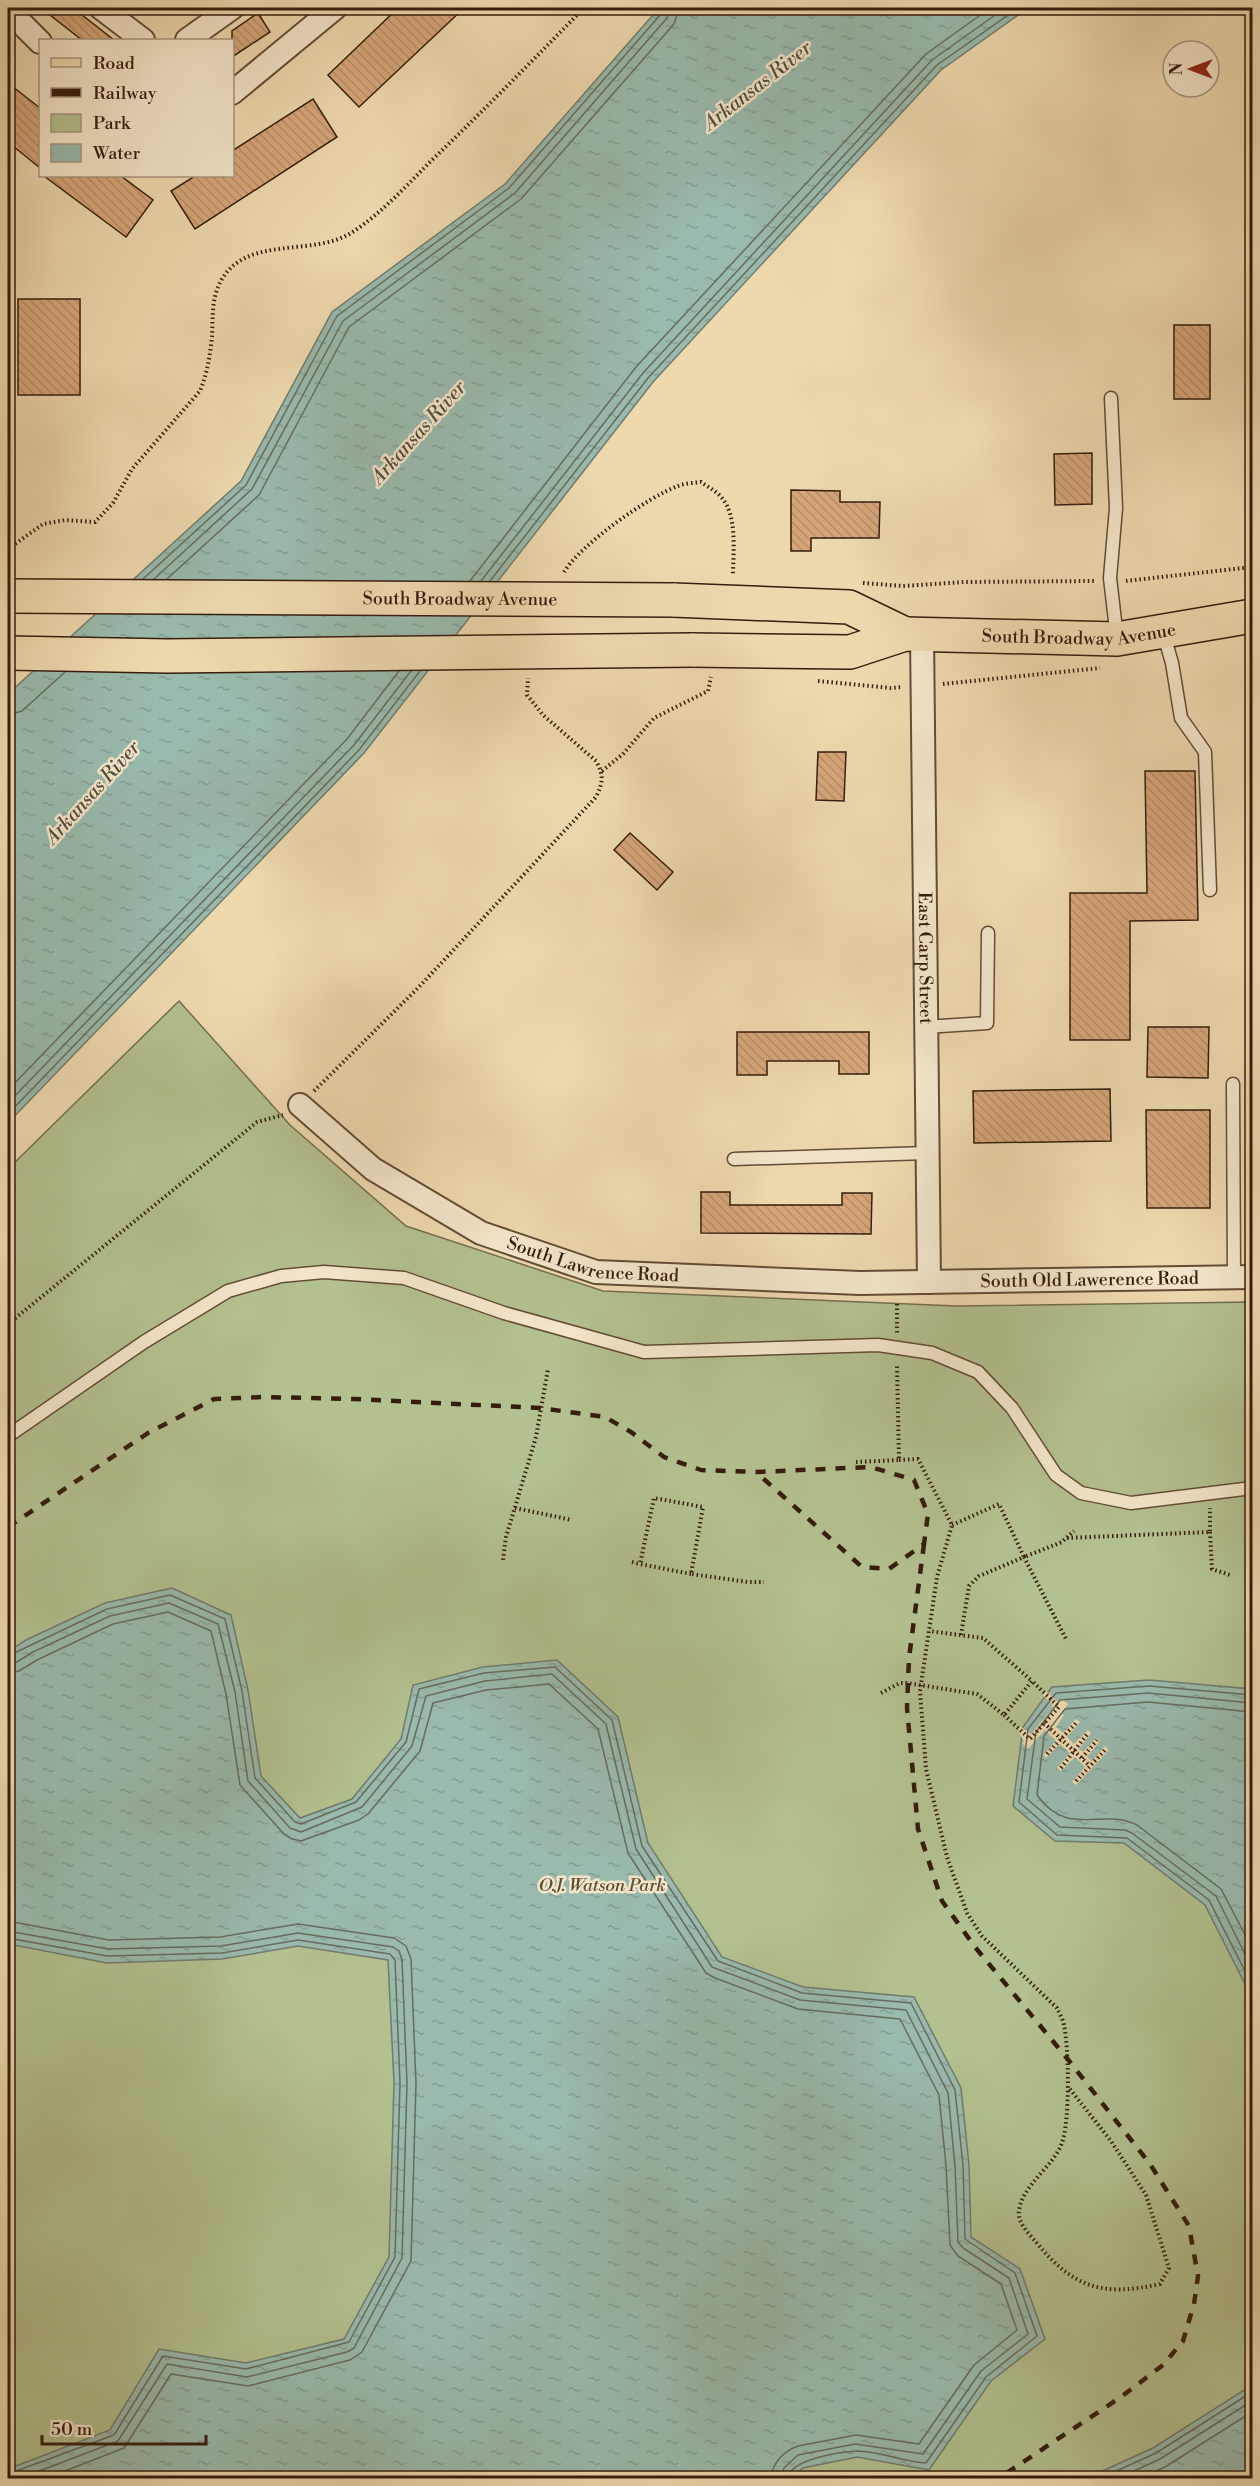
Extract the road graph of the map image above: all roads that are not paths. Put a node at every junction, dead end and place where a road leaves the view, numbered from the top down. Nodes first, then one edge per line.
1 (101, 8) edge
2 (232, 8) edge
3 (335, 8) edge
4 (8, 10) edge
5 (142, 39) edge
6 (188, 39) edge
7 (39, 41) edge
8 (234, 91) edge
9 (1111, 398) dead end
10 (8, 596) edge
11 (1252, 616) edge
12 (1163, 631) junction
13 (913, 634) junction
14 (8, 652) edge
15 (1114, 653) junction
16 (1210, 890) dead end
17 (988, 933) dead end
18 (925, 1027) junction
19 (1233, 1084) dead end
20 (300, 1105) road end
21 (927, 1153) junction
22 (734, 1158) dead end
23 (1243, 1277) edge
24 (929, 1282) junction
25 (8, 1436) edge
26 (1252, 1488) edge

1 - 5 street
2 - 6 street
3 - 8 street
4 - 7 street
9 - 15 lane
10 - 13 main road, South Broadway Avenue, bridge
11 - 12 main road, South Broadway Avenue
12 - 15 main road, South Broadway Avenue
12 - 16 lane
13 - 14 main road, South Broadway Avenue, bridge
13 - 15 main road, South Broadway Avenue
13 - 18 street, East Carp Street
17 - 18 lane
18 - 21 street, East Carp Street
19 - 23 lane
20 - 24 street, South Lawrence Road
21 - 22 lane
21 - 24 street, East Carp Street
23 - 24 street, South Old Lawerence Road
25 - 26 lane

